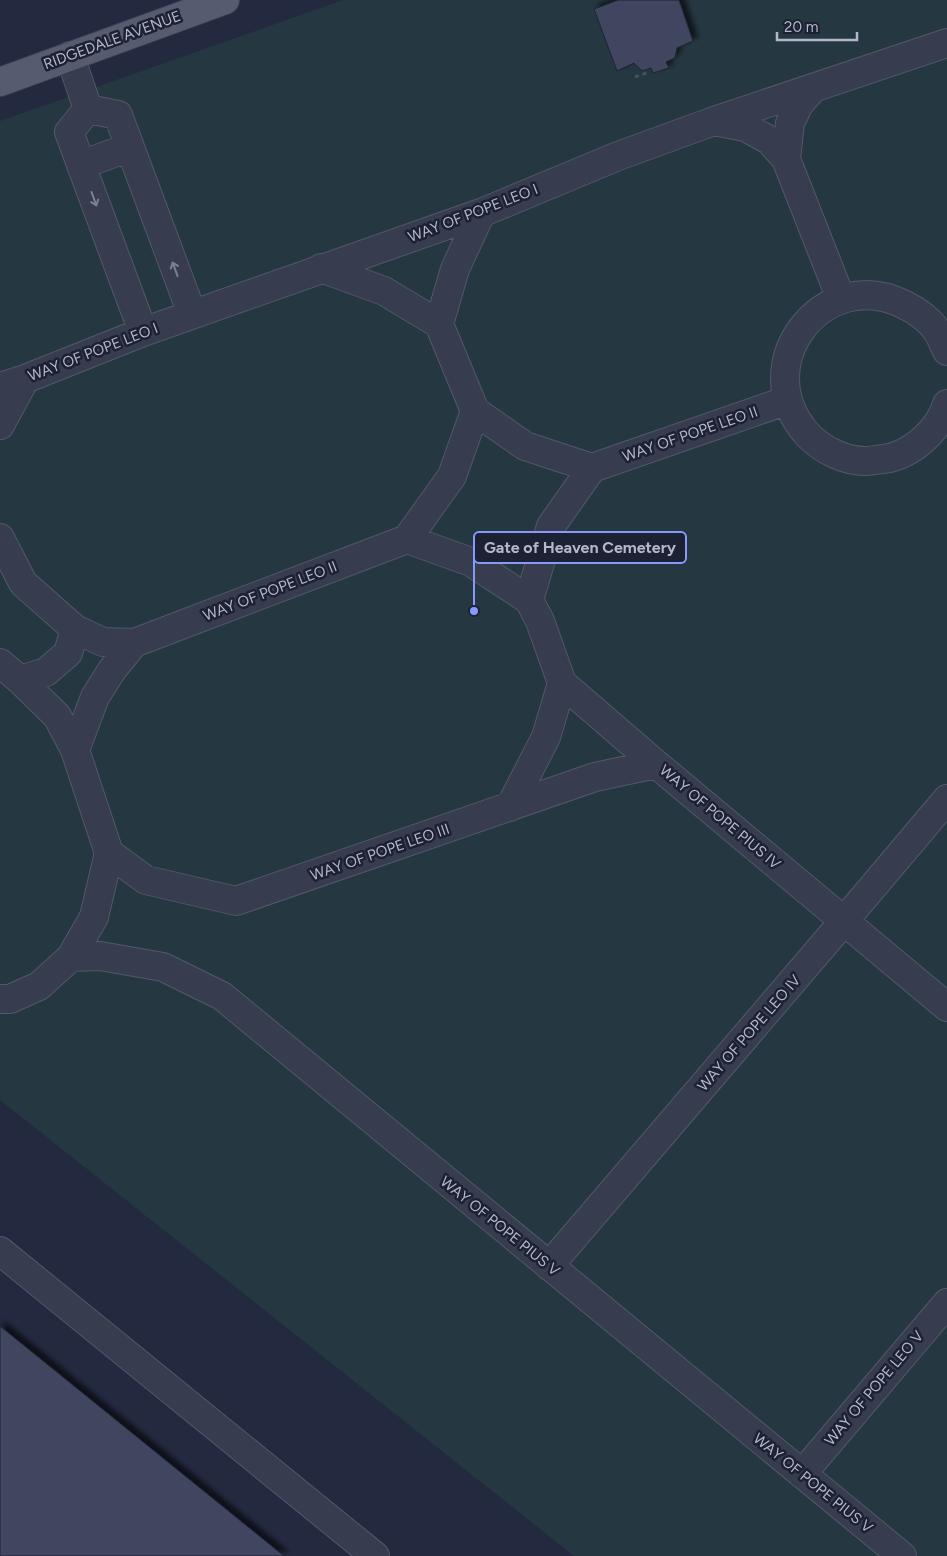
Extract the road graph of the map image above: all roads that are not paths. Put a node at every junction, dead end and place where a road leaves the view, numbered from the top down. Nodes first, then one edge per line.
1 (225, 0) edge
2 (947, 44) edge
3 (70, 56) junction
4 (0, 82) edge
5 (812, 88) junction
6 (88, 109) junction
7 (714, 121) junction
8 (130, 147) junction
9 (786, 159) junction
10 (81, 164) junction
11 (481, 213) junction
12 (322, 268) junction
13 (841, 299) junction
14 (192, 314) junction
15 (439, 324) junction
16 (143, 332) junction
17 (947, 351) edge
18 (13, 383) edge
19 (788, 400) junction
20 (947, 404) edge
21 (475, 411) junction
22 (0, 425) edge
23 (940, 435) edge
24 (592, 468) junction
25 (0, 538) edge
26 (407, 539) junction
27 (530, 600) junction
28 (75, 629) junction
29 (134, 643) junction
30 (10, 672) edge
31 (562, 683) junction
32 (75, 750) junction
33 (656, 764) junction
34 (947, 799) edge
35 (510, 807) junction
36 (109, 853) junction
37 (844, 921) junction
38 (70, 957) junction
39 (0, 999) edge
40 (947, 1007) edge
41 (0, 1251) edge
42 (549, 1266) junction
43 (947, 1303) edge
44 (802, 1474) junction
45 (375, 1556) edge
46 (902, 1556) edge

1 - 3 main road, RIDGEDALE AVENUE
2 - 5 lane, WAY OF POPE LEO I
3 - 4 main road, RIDGEDALE AVENUE
3 - 6 lane
5 - 7 lane, WAY OF POPE LEO I
5 - 9 lane
6 - 8 lane
6 - 10 lane
7 - 9 lane
7 - 11 lane, WAY OF POPE LEO I
8 - 10 lane
14 -> 8 lane
9 - 13 lane
10 -> 16 lane
11 - 12 lane, WAY OF POPE LEO I
11 - 15 lane
12 - 14 lane, WAY OF POPE LEO I
12 - 15 lane
13 - 17 lane
13 - 19 lane
14 - 16 lane, WAY OF POPE LEO I
15 - 21 lane
16 - 18 lane, WAY OF POPE LEO I
18 - 22 lane
19 - 23 lane
19 - 24 lane, WAY OF POPE LEO II
20 - 23 lane
21 - 24 lane
21 - 26 lane
24 - 27 lane
25 - 28 lane, WAY OF POPE LEO II
26 - 27 lane
26 - 29 lane, WAY OF POPE LEO II
27 - 31 lane, WAY OF POPE PIUS IV
28 - 29 lane, WAY OF POPE LEO II
28 - 30 lane
29 - 32 lane, WAY OF POPE LEO II
30 - 32 lane
31 - 33 lane, WAY OF POPE PIUS IV
31 - 35 lane
32 - 36 lane
33 - 35 lane, WAY OF POPE LEO III
33 - 37 lane, WAY OF POPE PIUS IV
34 - 37 lane, WAY OF POPE LEO IV
35 - 36 lane, WAY OF POPE LEO III
36 - 38 lane
37 - 40 lane, WAY OF POPE PIUS IV
37 - 42 lane, WAY OF POPE LEO IV
38 - 39 lane
38 - 42 lane, WAY OF POPE PIUS V
41 - 45 lane
42 - 44 lane, WAY OF POPE PIUS V
43 - 44 lane, WAY OF POPE LEO V
44 - 46 lane, WAY OF POPE PIUS V

